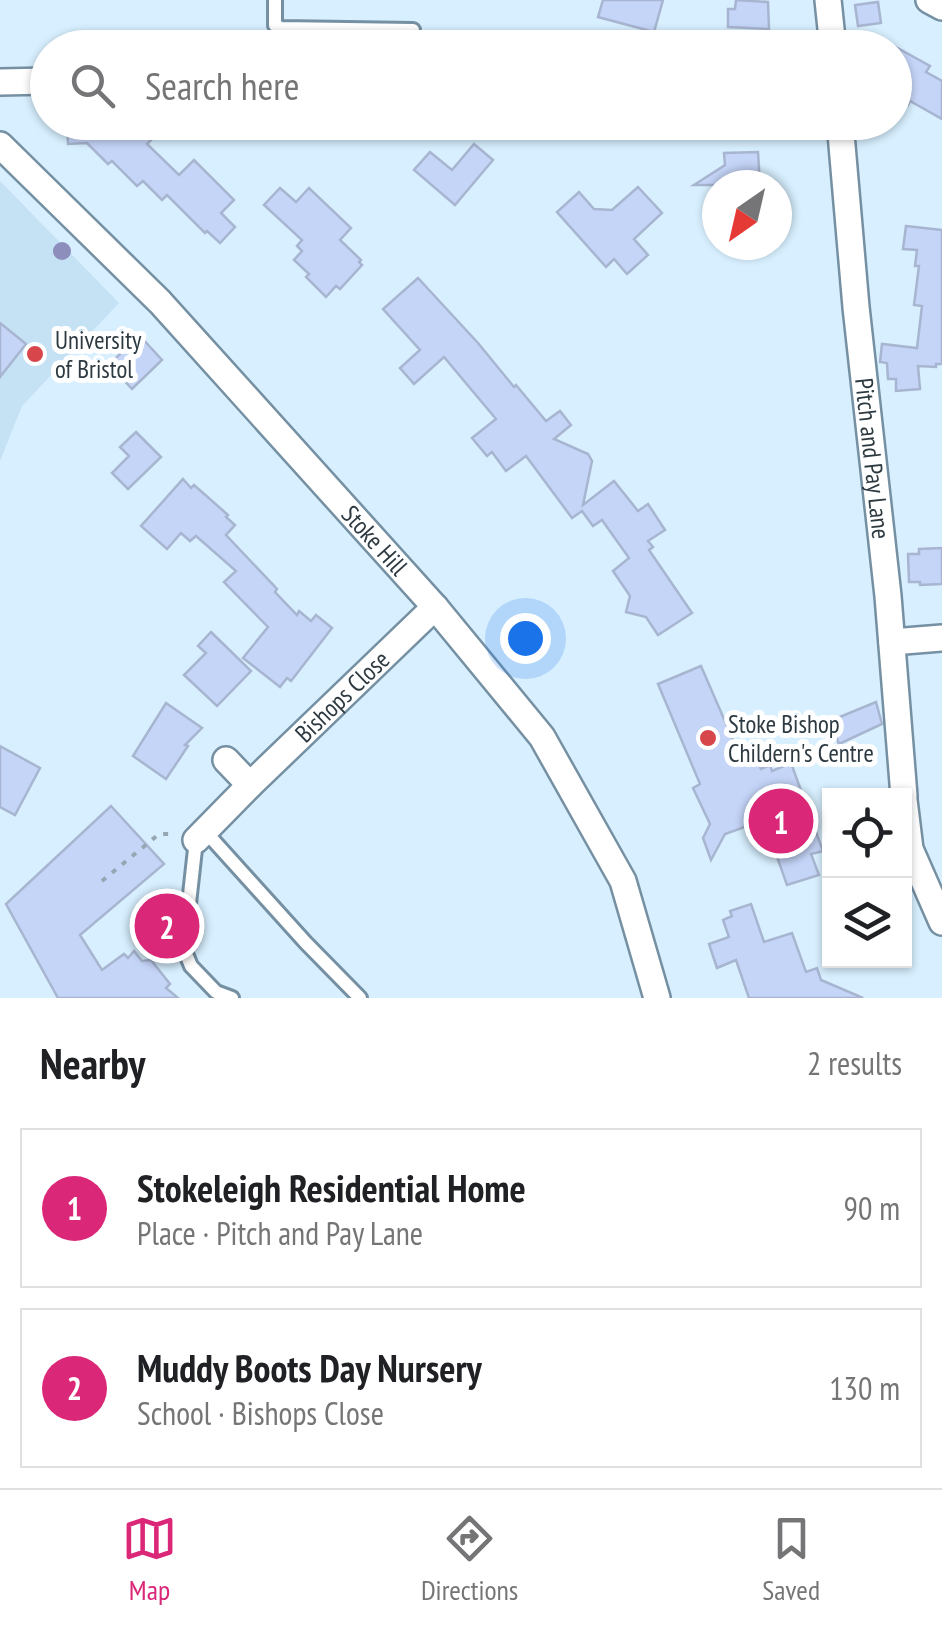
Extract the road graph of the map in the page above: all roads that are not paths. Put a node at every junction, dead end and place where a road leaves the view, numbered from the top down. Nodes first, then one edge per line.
1 (275, 0) edge
2 (828, 0) edge
3 (929, 0) edge
4 (942, 8) edge
5 (318, 29) joint
6 (412, 30) dead end
7 (831, 30) edge
8 (0, 82) edge
9 (30, 82) edge
10 (842, 140) edge
11 (0, 145) edge
12 (435, 607) junction
13 (942, 638) edge
14 (892, 642) junction
15 (226, 760) dead end
16 (250, 785) junction
17 (903, 788) edge
18 (200, 835) junction
19 (912, 852) edge
20 (933, 878) edge
21 (942, 922) edge
22 (232, 998) edge
23 (360, 998) edge
24 (658, 998) edge

1 - 5 lane
2 - 7 street
3 - 4 street
5 - 6 lane
8 - 9 street
10 - 14 street, Pitch and Pay Lane
11 - 12 street, Stoke Hill
12 - 16 street, Bishops Close
12 - 24 street, Stoke Hill
13 - 14 street
14 - 17 street, Pitch and Pay Lane
15 - 16 street
16 - 18 street, Bishops Close
18 - 22 lane
18 - 23 lane
19 - 20 street, Pitch and Pay Lane
20 - 21 street, Pitch and Pay Lane

